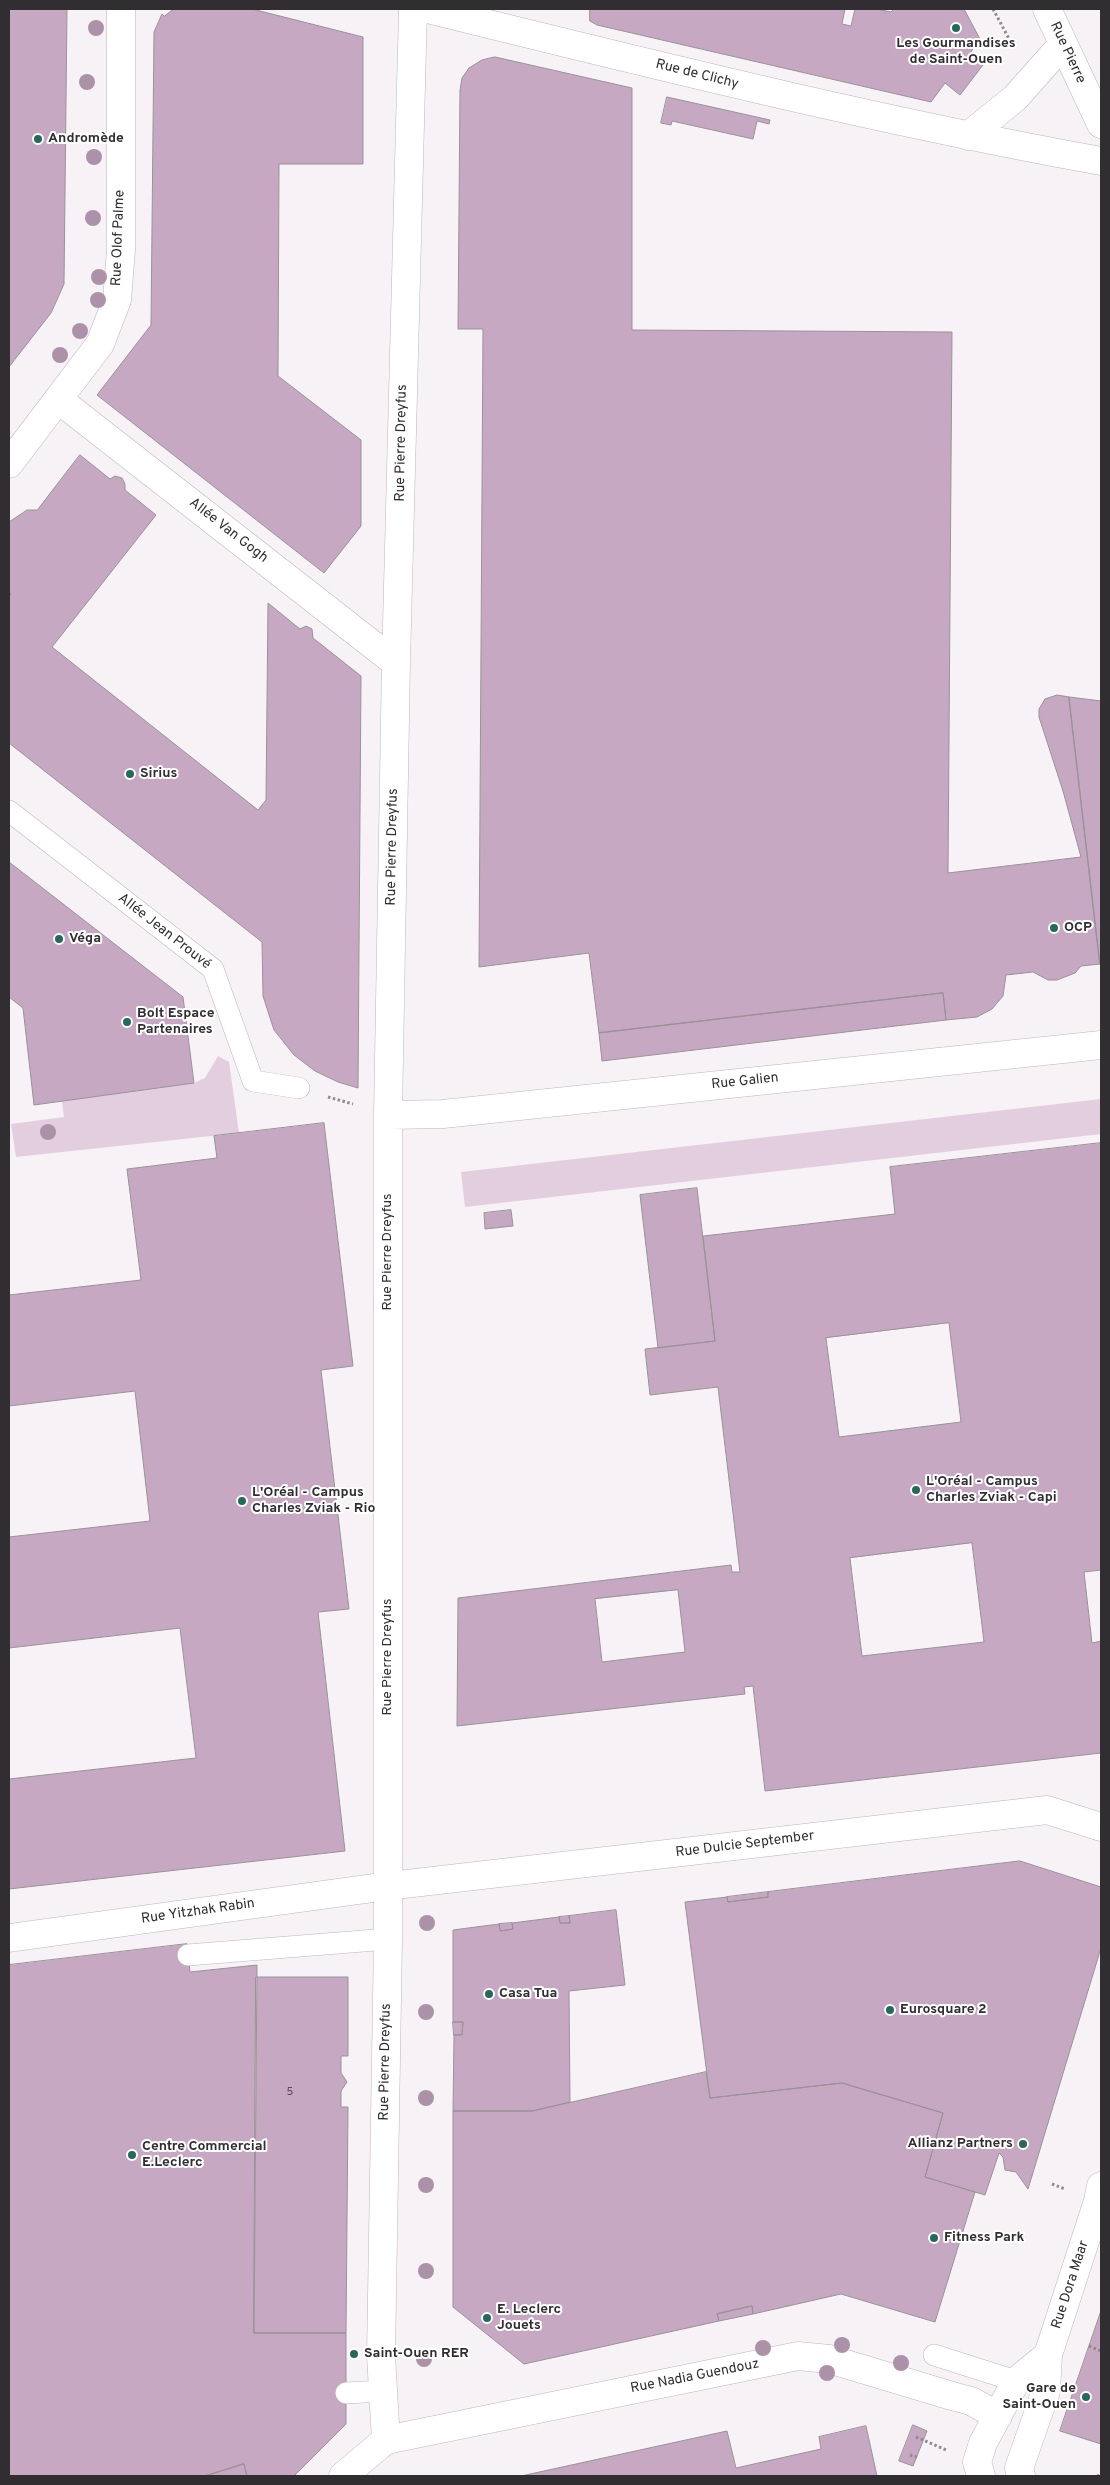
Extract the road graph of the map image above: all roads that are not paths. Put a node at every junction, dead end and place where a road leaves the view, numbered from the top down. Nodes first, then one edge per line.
1 (121, 9) edge
2 (413, 9) edge
3 (427, 9) edge
4 (1047, 9) edge
5 (1063, 44) junction
6 (1101, 124) edge
7 (968, 136) junction
8 (1101, 161) edge
9 (59, 400) junction
10 (9, 464) edge
11 (396, 663) junction
12 (9, 811) edge
13 (1101, 1046) edge
14 (299, 1088) road end
15 (388, 1115) junction
16 (1101, 1827) edge
17 (388, 1886) junction
18 (9, 1938) edge
19 (388, 1939) junction
20 (188, 1955) dead end
21 (1101, 2186) edge
22 (934, 2355) dead end
23 (1048, 2355) junction
24 (1016, 2381) junction
25 (383, 2390) junction
26 (346, 2393) dead end
27 (998, 2416) junction
28 (386, 2440) junction
29 (343, 2476) edge
30 (981, 2476) edge
31 (1020, 2476) edge

1 - 9 street, Rue Olof Palme
2 - 11 street, Rue Pierre Dreyfus
3 - 7 street, Rue de Clichy
4 - 5 street, Rue Pierre
5 - 6 street, Rue Pierre
5 - 7 street
7 - 8 street, Rue de Clichy
9 - 10 street, Rue Olof Palme
9 - 11 street, Allée Van Gogh
11 - 15 street, Rue Pierre Dreyfus
12 - 14 lane, Allée Jean Prouvé
13 - 15 street, Rue Galien
15 - 17 street, Rue Pierre Dreyfus
16 - 17 street, Rue Dulcie September
17 - 18 street, Rue Yitzhak Rabin
17 - 19 street, Rue Pierre Dreyfus
19 - 20 lane
19 - 25 street, Rue Pierre Dreyfus
21 - 23 street, Rue Dora Maar
22 - 24 lane
23 - 24 street
23 - 31 street, Rue Dora Maar
24 - 27 street
25 - 26 lane
25 - 28 street, Rue Pierre Dreyfus
27 - 28 street, Rue Nadia Guendouz
27 - 30 street
28 - 29 street

